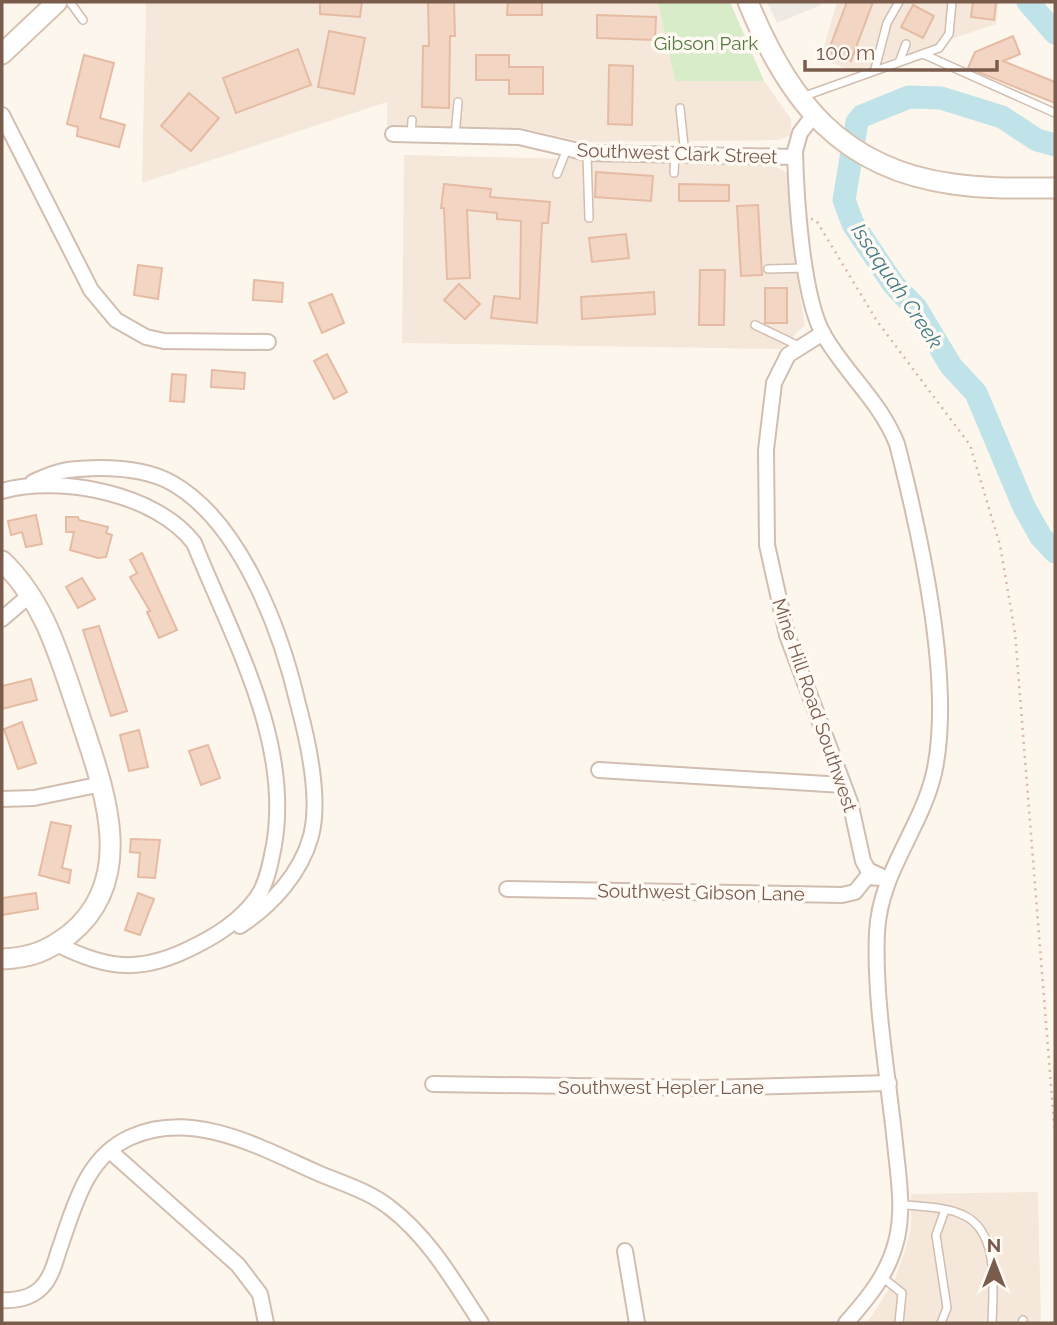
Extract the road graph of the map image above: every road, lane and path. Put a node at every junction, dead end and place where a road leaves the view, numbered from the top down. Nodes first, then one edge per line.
1 (57, 2) edge
2 (70, 2) edge
3 (748, 2) edge
4 (899, 2) edge
5 (953, 2) edge
6 (83, 20) dead end
7 (906, 44) dead end
8 (2, 54) edge
9 (923, 54) junction
10 (900, 60) junction
11 (875, 69) junction
12 (798, 98) junction
13 (458, 102) dead end
14 (680, 108) dead end
15 (1055, 113) edge
16 (2, 115) edge
17 (813, 116) junction
18 (412, 120) dead end
19 (393, 134) dead end
20 (411, 135) junction
21 (455, 136) junction
22 (568, 148) junction
23 (587, 153) junction
24 (680, 155) junction
25 (795, 157) junction
26 (674, 173) dead end
27 (557, 174) dead end
28 (1055, 188) edge
29 (801, 216) junction
30 (589, 218) dead end
31 (805, 268) junction
32 (768, 269) dead end
33 (755, 325) dead end
34 (823, 333) junction
35 (268, 342) dead end
36 (799, 346) junction
37 (25, 485) junction
38 (2, 491) edge
39 (2, 561) edge
40 (31, 594) junction
41 (2, 619) edge
42 (599, 770) dead end
43 (102, 784) junction
44 (844, 785) junction
45 (2, 799) edge
46 (887, 879) junction
47 (508, 889) dead end
48 (213, 937) junction
49 (57, 944) junction
50 (2, 959) edge
51 (889, 1083) junction
52 (433, 1084) dead end
53 (1055, 1136) edge
54 (110, 1151) junction
55 (899, 1204) junction
56 (945, 1210) junction
57 (625, 1251) dead end
58 (882, 1277) junction
59 (2, 1300) edge
60 (267, 1323) edge
61 (481, 1323) edge
62 (637, 1323) edge
63 (846, 1323) edge
64 (899, 1323) edge
65 (942, 1323) edge
66 (992, 1323) edge

1 - 8 street
2 - 6 lane
3 - 12 street
4 - 11 lane
5 - 9 lane
7 - 10 lane
9 - 10 lane
9 - 15 lane
10 - 11 lane
11 - 12 lane
12 - 17 street
13 - 21 lane
14 - 24 lane
16 - 35 street
17 - 25 street
17 - 28 street
18 - 20 lane
19 - 20 street, Southwest Clark Street
20 - 21 street, Southwest Clark Street
21 - 22 street, Southwest Clark Street
22 - 23 street, Southwest Clark Street
22 - 27 lane
23 - 24 street, Southwest Clark Street
23 - 30 lane
24 - 25 street, Southwest Clark Street
24 - 26 lane
25 - 29 street
29 - 31 street
29 - 53 path
31 - 32 lane
31 - 34 street
33 - 36 lane
34 - 36 street, Mine Hill Road Southwest
34 - 46 street
36 - 44 street, Mine Hill Road Southwest
37 - 38 street
37 - 48 street
37 - 48 street
39 - 40 street
40 - 41 street
40 - 43 street
42 - 44 street
43 - 45 street
43 - 49 street
44 - 46 street, Mine Hill Road Southwest
46 - 47 street, Southwest Gibson Lane
46 - 51 street
48 - 49 street
49 - 50 street
51 - 52 street, Southwest Hepler Lane
51 - 55 street
54 - 59 street
54 - 60 street
54 - 61 street
55 - 56 lane
55 - 58 street
56 - 65 lane
56 - 66 lane
57 - 62 street
58 - 63 street
58 - 64 lane

